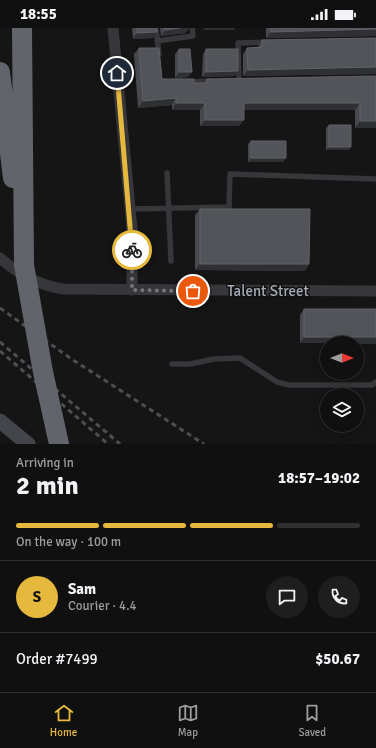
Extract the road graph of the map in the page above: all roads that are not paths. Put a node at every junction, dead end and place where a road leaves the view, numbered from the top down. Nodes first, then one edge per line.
1 (22, 28) edge
2 (113, 28) edge
3 (156, 28) edge
4 (192, 28) edge
5 (157, 41) junction
6 (276, 42) edge
7 (160, 61) edge
8 (0, 72) edge
9 (216, 81) edge
10 (231, 81) edge
11 (238, 81) junction
12 (246, 81) edge
13 (185, 82) edge
14 (14, 111) junction
15 (167, 173) dead end
16 (376, 179) edge
17 (169, 208) junction
18 (130, 209) junction
19 (0, 258) edge
20 (171, 262) dead end
21 (132, 290) junction
22 (376, 292) edge
23 (172, 364) dead end
24 (376, 382) edge
25 (0, 421) edge
26 (28, 444) edge
27 (60, 444) edge

1 - 14 highway
2 - 18 street
3 - 5 lane
4 - 5 lane
5 - 7 lane
6 - 11 lane
8 - 14 highway
9 - 13 lane
10 - 11 lane
11 - 12 lane
14 - 27 highway, bridge
15 - 17 lane
16 - 17 lane
17 - 18 lane
17 - 20 lane
18 - 21 street
19 - 21 street, Talent Street
21 - 22 street, Talent Street
23 - 24 lane
25 - 26 main road

